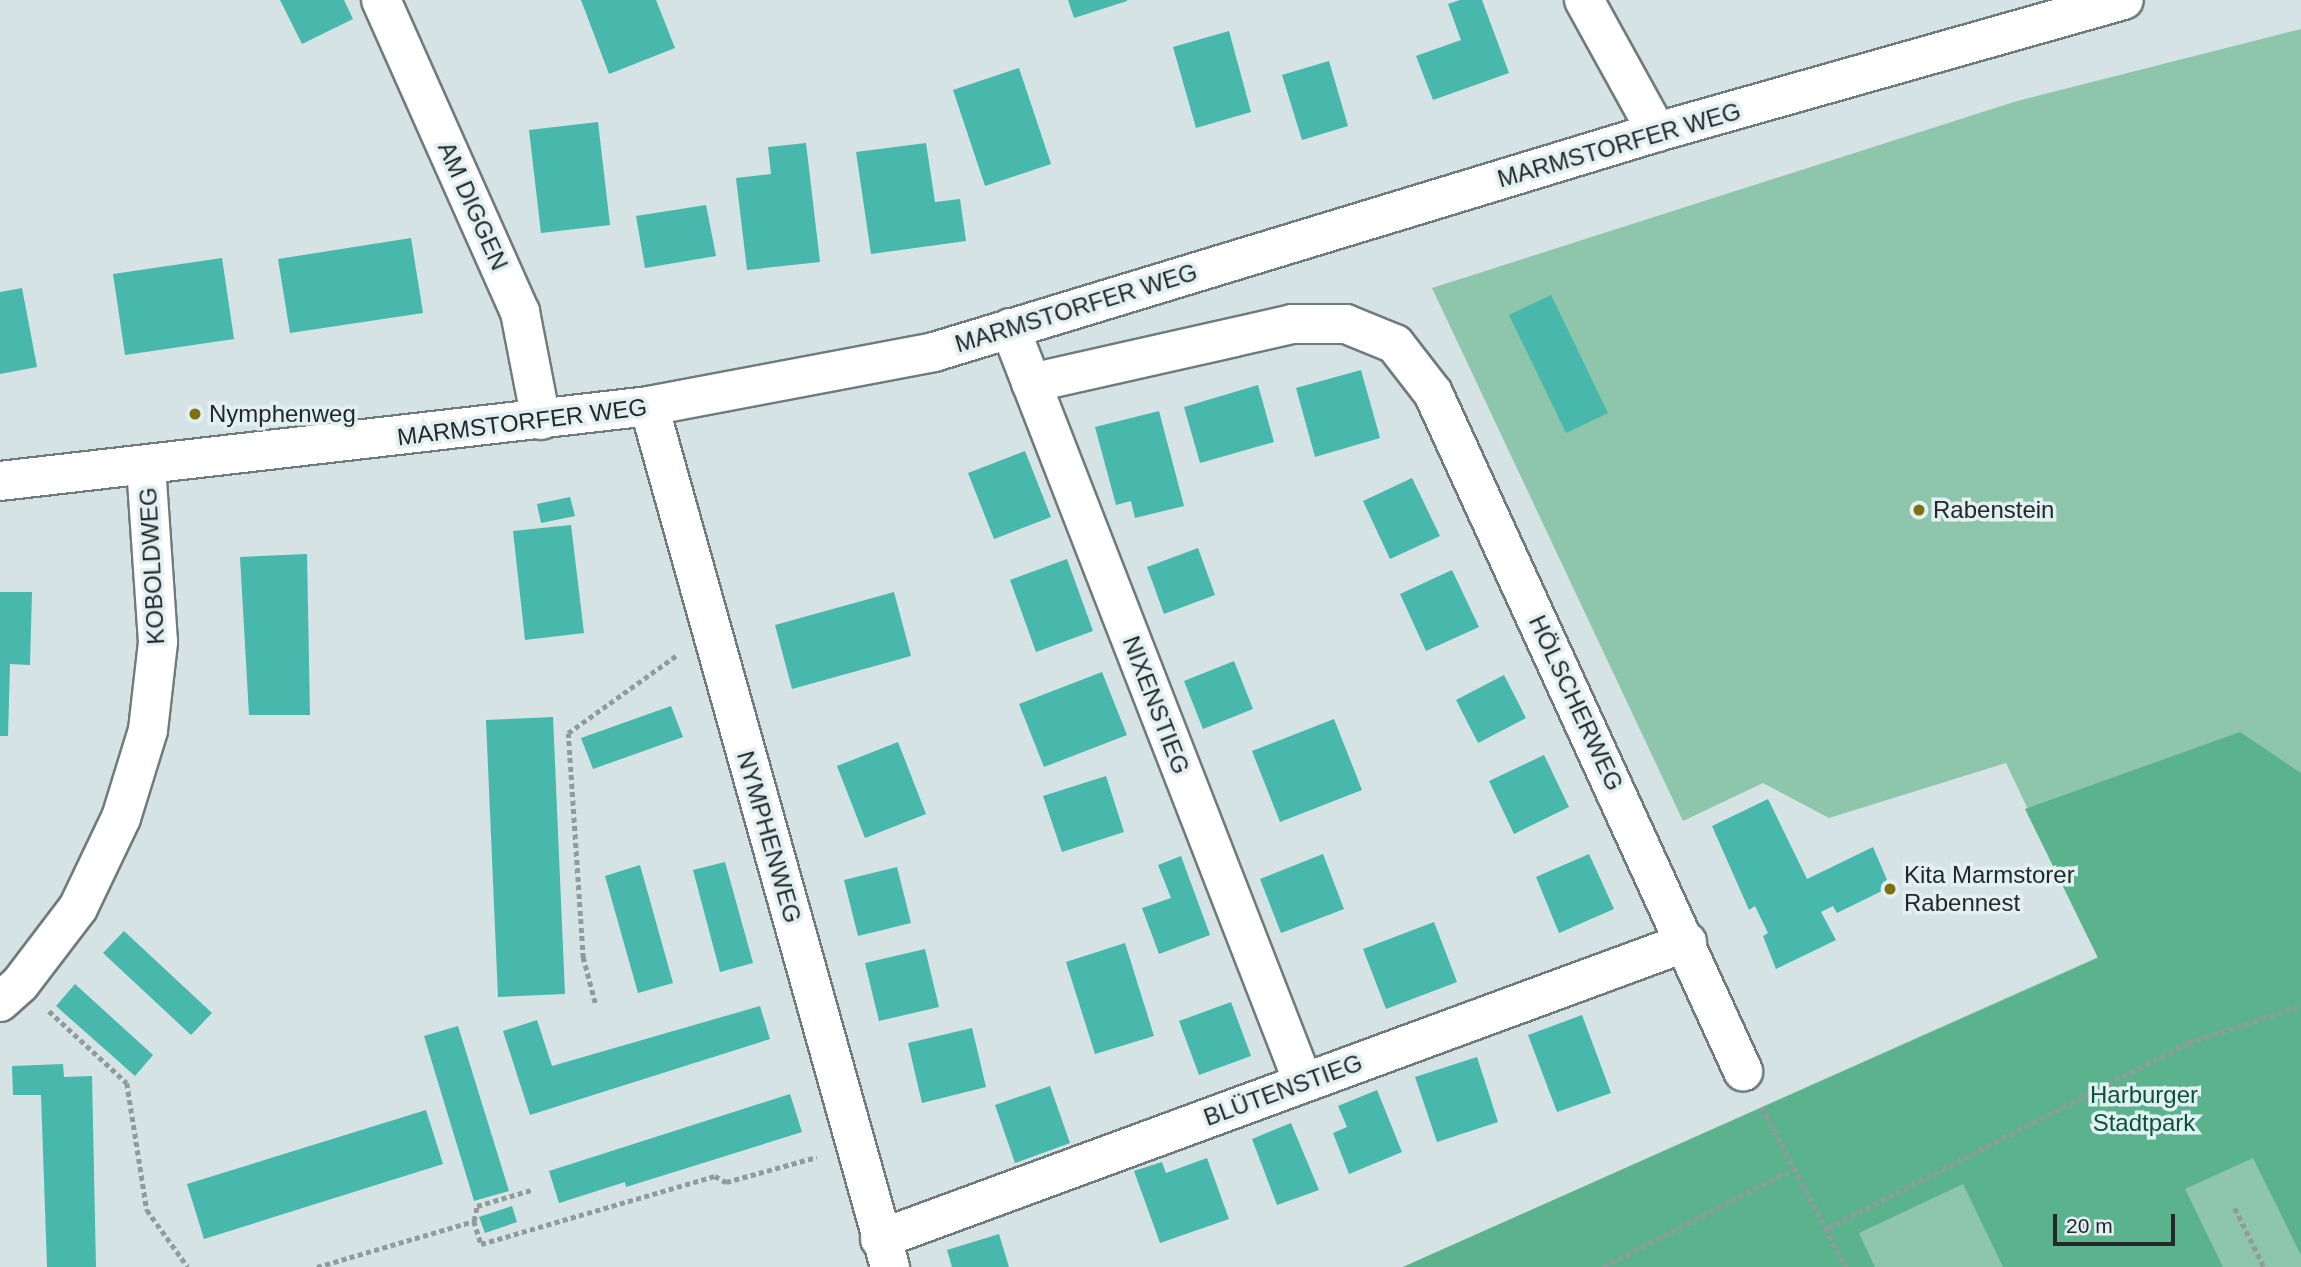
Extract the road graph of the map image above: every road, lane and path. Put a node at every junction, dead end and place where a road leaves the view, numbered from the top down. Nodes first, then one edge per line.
1 (381, 0) edge
2 (1584, 0) edge
3 (2124, 0) edge
4 (1657, 132) junction
5 (1010, 328) junction
6 (1031, 383) junction
7 (649, 406) junction
8 (541, 420) junction
9 (146, 465) junction
10 (0, 481) edge
11 (711, 630) junction
12 (1687, 942) junction
13 (10, 993) edge
14 (595, 1003) dead end
15 (2301, 1006) edge
16 (1743, 1071) joint
17 (1303, 1082) junction
18 (855, 1146) junction
19 (1795, 1168) junction
20 (531, 1190) dead end
21 (2235, 1208) dead end
22 (474, 1221) junction
23 (1828, 1228) junction
24 (885, 1253) edge
25 (188, 1267) edge
26 (317, 1267) edge
27 (1604, 1267) edge
28 (1846, 1267) edge
29 (2264, 1267) edge

1 - 8 street, AM DIGGEN
2 - 4 street
3 - 4 street, MARMSTORFER WEG
4 - 5 street, MARMSTORFER WEG
5 - 6 street, NIXENSTIEG
5 - 7 street, MARMSTORFER WEG
6 - 12 street, HÖLSCHERWEG
6 - 17 street, NIXENSTIEG
7 - 8 street, MARMSTORFER WEG
7 - 11 street, NYMPHENWEG
8 - 9 street, MARMSTORFER WEG
9 - 10 street, MARMSTORFER WEG
9 - 13 street, KOBOLDWEG
11 - 14 path
11 - 18 street, NYMPHENWEG
12 - 16 street, HÖLSCHERWEG
12 - 17 street, BLÜTENSTIEG
13 - 25 path
15 - 23 path
16 - 19 path
17 - 24 street, BLÜTENSTIEG
18 - 22 path
18 - 24 street, NYMPHENWEG
19 - 23 path
19 - 27 path
20 - 22 path
21 - 29 path
22 - 26 path
23 - 28 path

